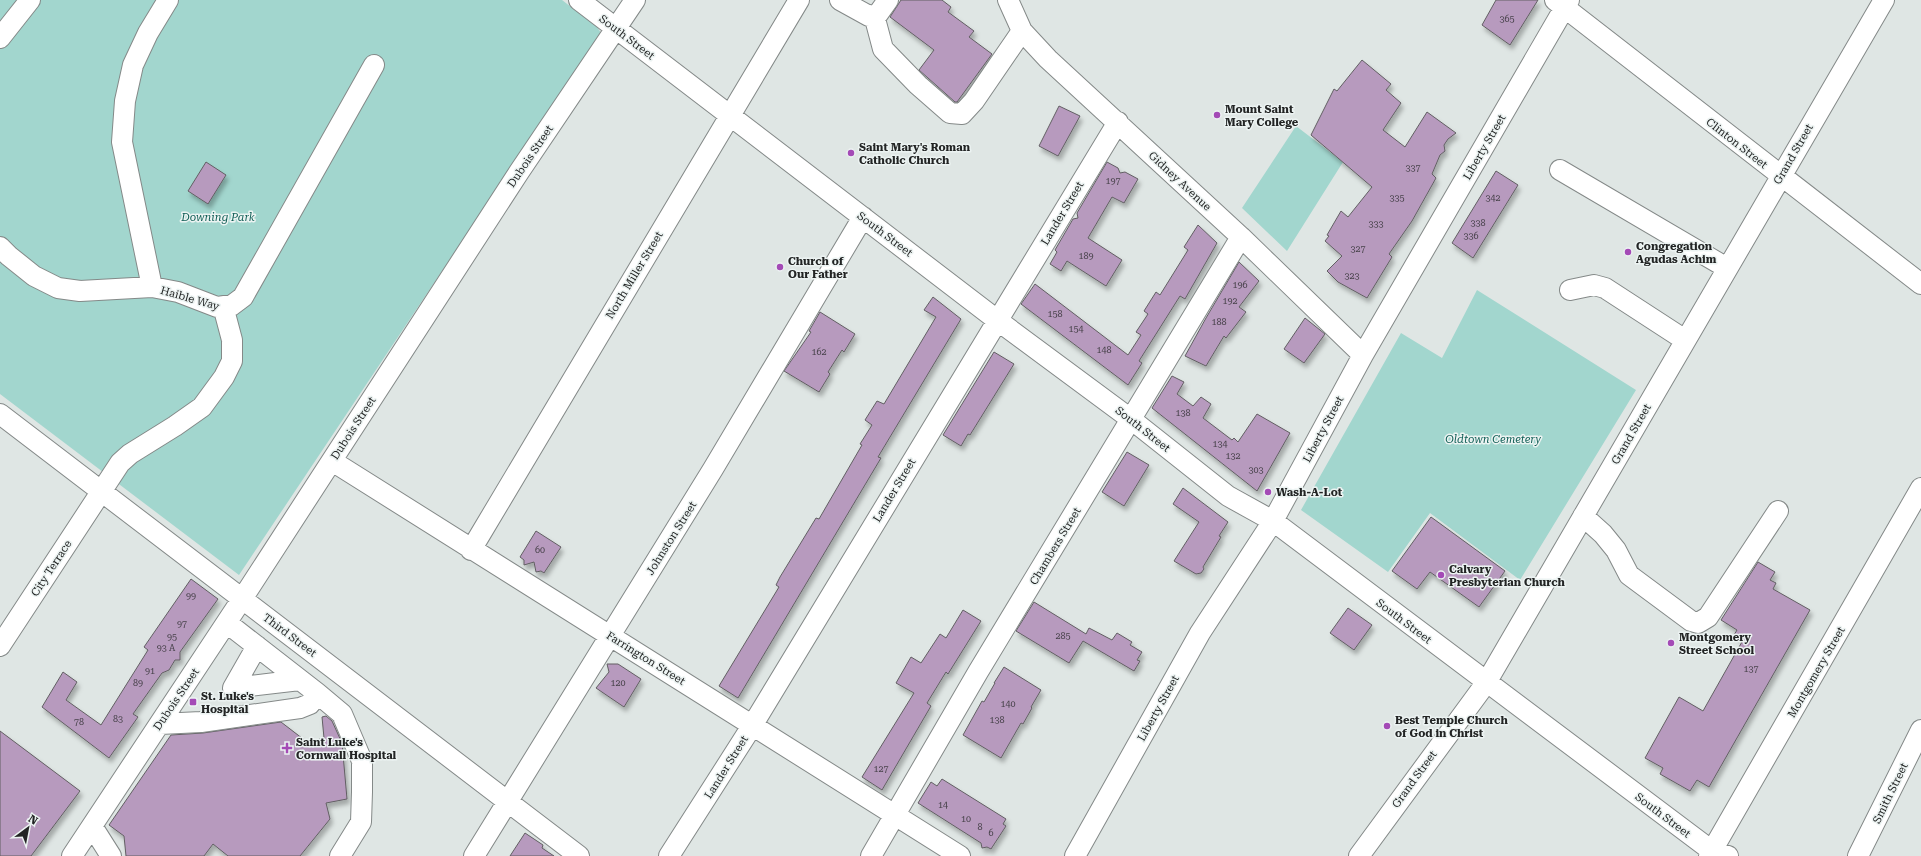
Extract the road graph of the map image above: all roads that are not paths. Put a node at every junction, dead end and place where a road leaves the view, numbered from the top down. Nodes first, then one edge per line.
1 (30, 0) edge
2 (168, 0) edge
3 (578, 0) edge
4 (635, 0) edge
5 (799, 0) edge
6 (840, 0) edge
7 (888, 0) edge
8 (1008, 0) edge
9 (1884, 0) edge
10 (1563, 3) edge
11 (874, 15) junction
12 (616, 29) junction
13 (1022, 31) junction
14 (0, 38) edge
15 (374, 65) dead end
16 (730, 116) junction
17 (1118, 122) junction
18 (1560, 170) dead end
19 (1780, 176) junction
20 (863, 217) junction
21 (1241, 237) junction
22 (0, 246) edge
23 (1727, 268) junction
24 (1921, 284) edge
25 (152, 287) junction
26 (1570, 290) dead end
27 (223, 306) junction
28 (997, 320) junction
29 (1685, 340) junction
30 (1363, 355) junction
31 (0, 414) edge
32 (1132, 420) junction
33 (332, 461) junction
34 (1921, 488) edge
35 (102, 490) junction
36 (1778, 511) dead end
37 (1583, 516) junction
38 (1273, 522) junction
39 (471, 550) junction
40 (242, 599) junction
41 (227, 623) junction
42 (610, 636) junction
43 (0, 646) edge
44 (257, 646) junction
45 (300, 680) junction
46 (1486, 683) junction
47 (317, 693) junction
48 (160, 724) junction
49 (752, 726) junction
50 (1921, 730) edge
51 (508, 801) junction
52 (895, 816) junction
53 (92, 826) junction
54 (107, 853) edge
55 (1716, 855) edge
56 (72, 856) edge
57 (340, 856) edge
58 (474, 856) edge
59 (579, 856) edge
60 (669, 856) edge
61 (871, 856) edge
62 (960, 856) edge
63 (1075, 856) edge
64 (1359, 856) edge
65 (1858, 856) edge

1 - 14 street
2 - 25 street
3 - 12 street, South Street
4 - 12 street, Dubois Street
5 - 16 street, North Miller Street
6 - 11 street
7 - 11 street
8 - 13 street, Gidney Avenue
9 - 19 street, Grand Street
10 - 19 street, Clinton Street
10 - 30 street, Liberty Street
11 - 13 street
12 - 16 street, South Street
12 - 33 street, Dubois Street
13 - 17 street, Gidney Avenue
15 - 27 street
16 - 20 street, South Street
16 - 39 street, North Miller Street
17 - 21 street, Gidney Avenue
17 - 28 street, Lander Street
18 - 23 street
19 - 23 street, Grand Street
19 - 24 street, Clinton Street
20 - 28 street, South Street
20 - 42 street, Johnston Street
21 - 30 street, Gidney Avenue
21 - 32 street, Chambers Street
22 - 25 street, Haible Way
23 - 29 street, Grand Street
25 - 27 street, Haible Way
26 - 29 street
27 - 35 street, Haible Way
28 - 32 street, South Street
28 - 49 street, Lander Street
29 - 37 street, Grand Street
30 - 38 street, Liberty Street
31 - 35 street, Third Street
32 - 38 street, South Street
32 - 52 street, Chambers Street
33 - 39 street, Farrington Street
33 - 40 street, Dubois Street
34 - 55 street, Montgomery Street
35 - 40 street, Third Street
35 - 43 street, City Terrace
36 - 37 street
37 - 46 street, Grand Street
38 - 46 street, South Street
38 - 63 street, Liberty Street
39 - 42 street, Farrington Street
40 - 41 street, Dubois Street
40 - 51 street, Third Street
41 - 44 street
41 - 48 street, Dubois Street
42 - 49 street, Farrington Street
42 - 51 street, Johnston Street
44 - 45 street
44 - 45 street
45 - 47 street
46 - 55 street, South Street
46 - 64 street, Grand Street
47 - 48 street
47 - 57 street
48 - 53 street, Dubois Street
49 - 52 street, Farrington Street
49 - 60 street, Lander Street
50 - 65 street, Smith Street
51 - 58 street, Johnston Street
51 - 59 street, Third Street
52 - 61 street, Chambers Street
52 - 62 street, Farrington Street
53 - 54 street
53 - 56 street, Dubois Street

